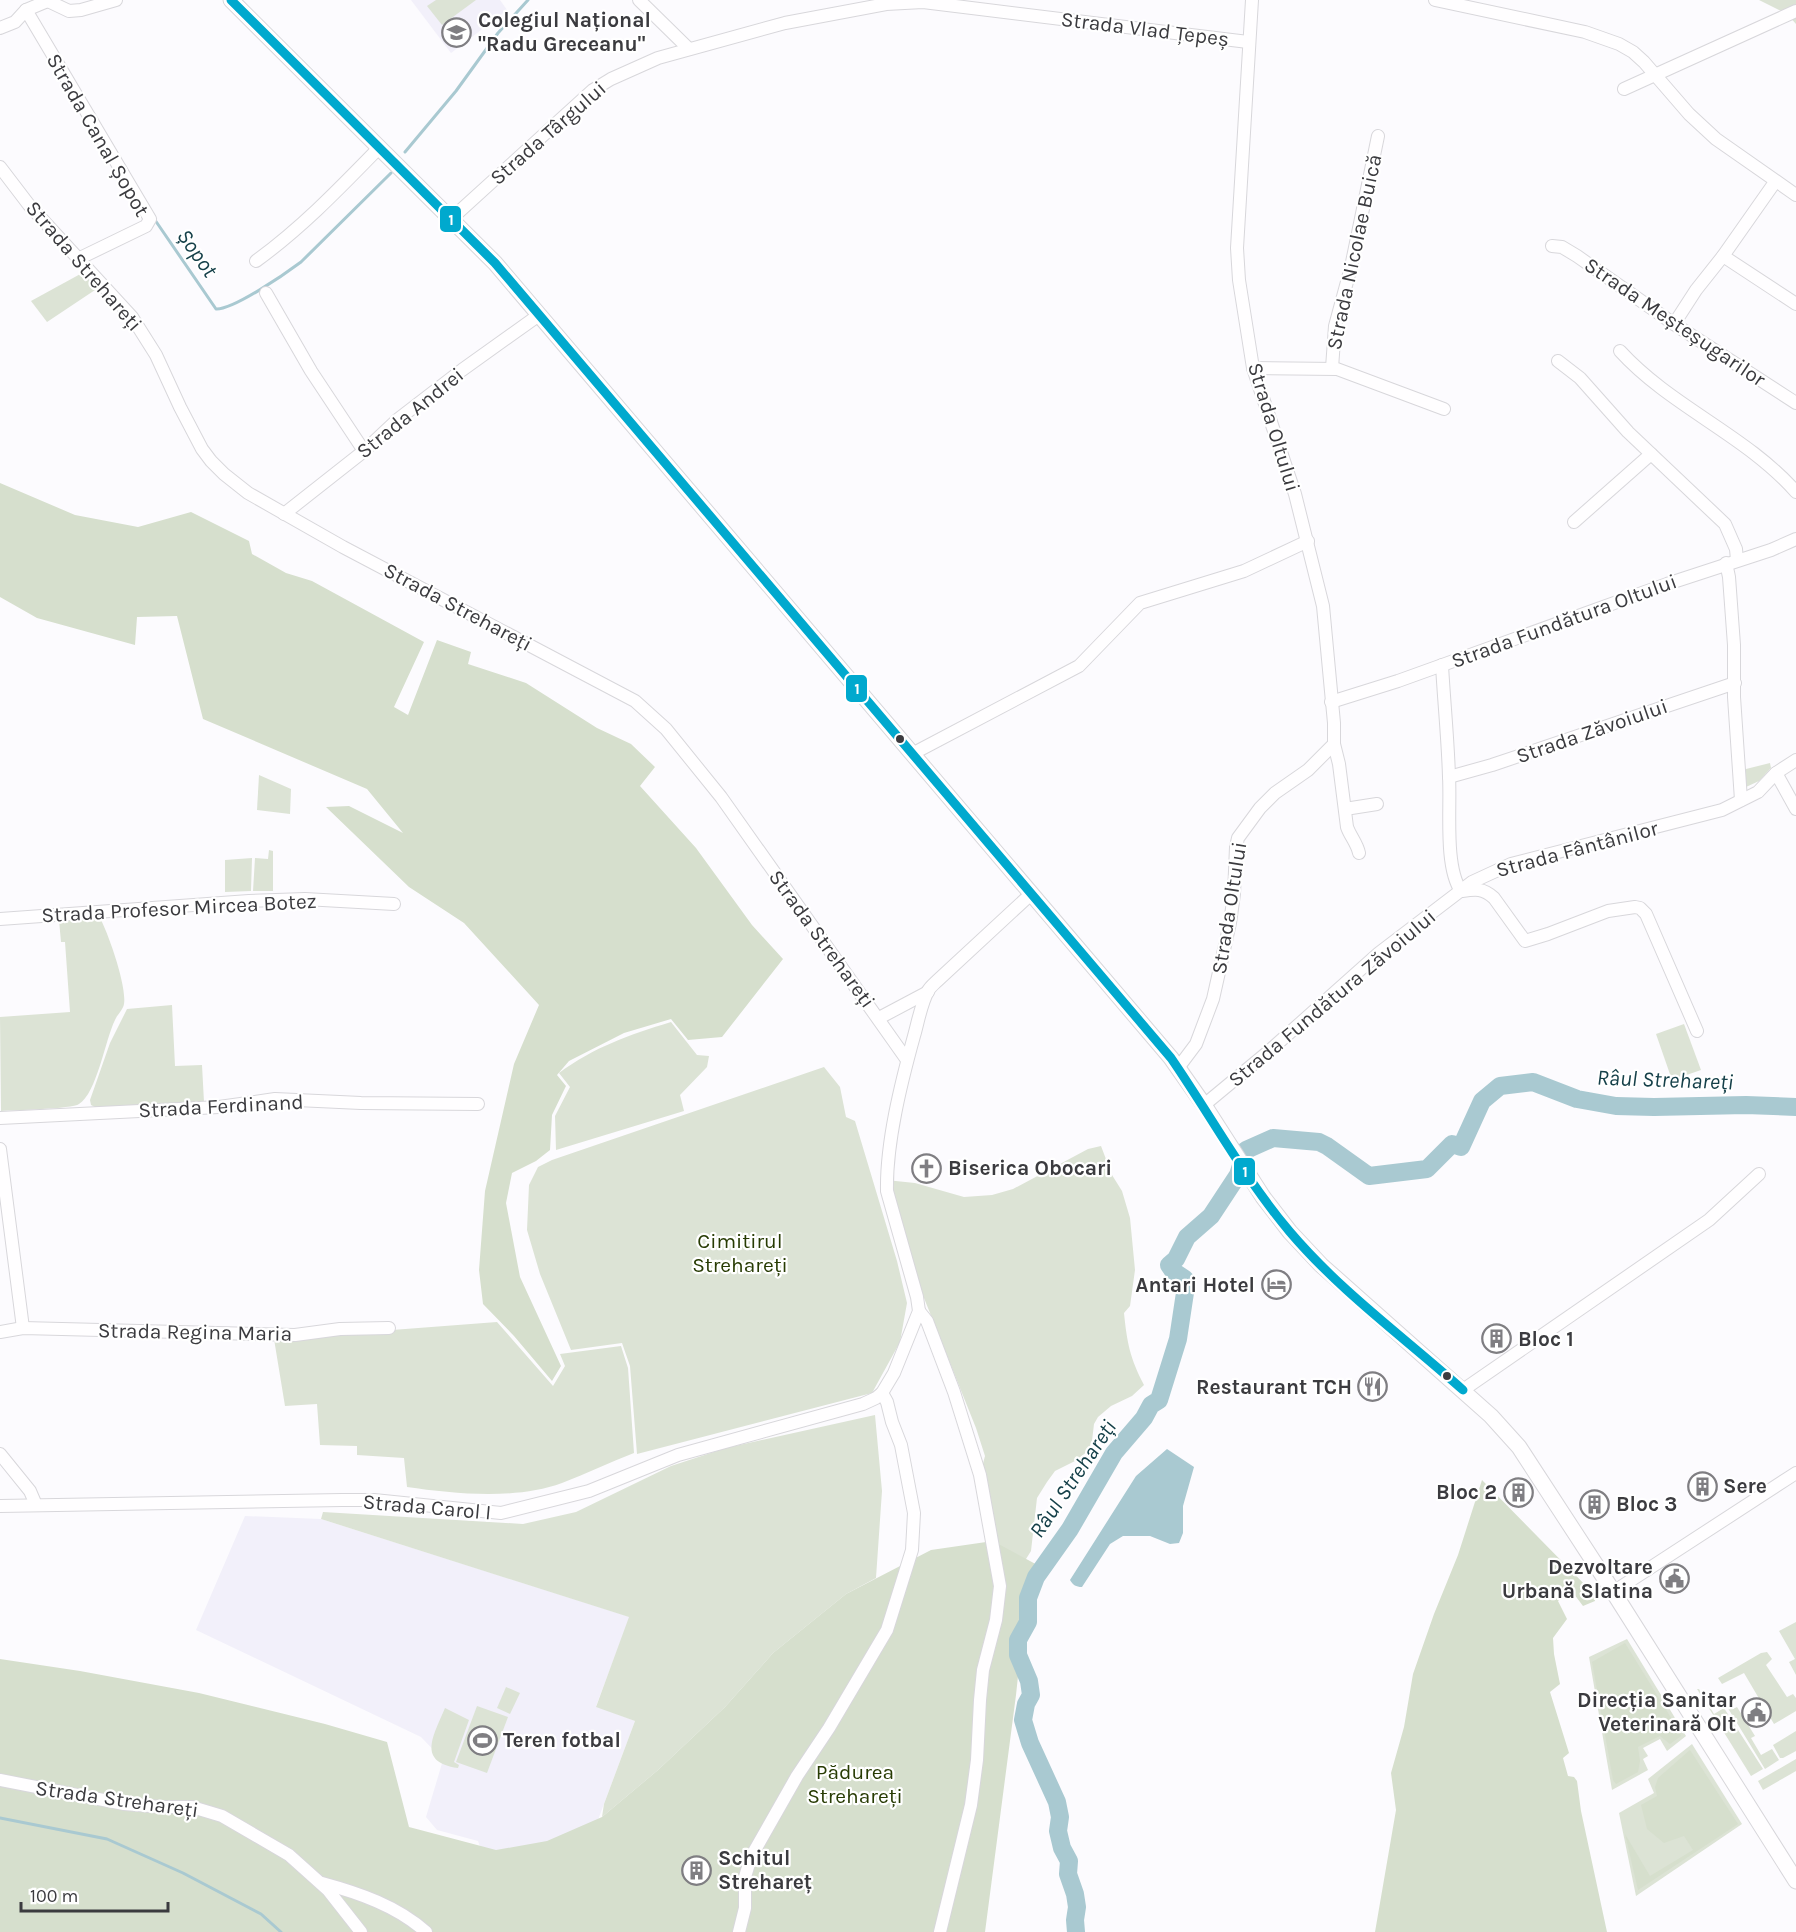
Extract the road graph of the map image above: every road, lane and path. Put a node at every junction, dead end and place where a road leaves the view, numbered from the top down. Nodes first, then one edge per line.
1 (49, 0) edge
2 (116, 0) edge
3 (231, 0) edge
4 (639, 0) edge
5 (1252, 0) edge
6 (1435, 0) edge
7 (26, 10) junction
8 (1796, 11) edge
9 (0, 28) edge
10 (1248, 42) junction
11 (689, 49) junction
12 (1656, 75) junction
13 (1624, 89) dead end
14 (1378, 136) dead end
15 (378, 146) junction
16 (0, 167) edge
17 (1775, 182) junction
18 (1796, 195) edge
19 (451, 219) junction
20 (1552, 246) dead end
21 (1723, 256) junction
22 (78, 259) junction
23 (256, 261) dead end
24 (266, 293) dead end
25 (1796, 304) edge
26 (539, 315) junction
27 (1674, 324) junction
28 (1620, 351) dead end
29 (1558, 361) dead end
30 (1253, 368) junction
31 (1332, 368) junction
32 (1796, 403) edge
33 (1444, 410) dead end
34 (364, 451) junction
35 (1651, 454) junction
36 (1796, 492) edge
37 (284, 514) junction
38 (1574, 522) dead end
39 (1796, 538) edge
40 (1308, 542) junction
41 (1732, 561) junction
42 (1442, 665) junction
43 (1735, 683) junction
44 (1331, 702) junction
45 (1334, 744) junction
46 (912, 754) junction
47 (1796, 760) edge
48 (1776, 773) junction
49 (1449, 777) junction
50 (1741, 800) junction
51 (1377, 804) dead end
52 (1345, 809) junction
53 (1796, 809) edge
54 (1359, 853) dead end
55 (1461, 891) junction
56 (1031, 894) junction
57 (394, 904) dead end
58 (0, 918) edge
59 (928, 992) junction
60 (879, 1018) junction
61 (1697, 1031) dead end
62 (908, 1060) junction
63 (1178, 1068) junction
64 (478, 1104) dead end
65 (1204, 1105) junction
66 (0, 1118) edge
67 (0, 1149) edge
68 (1759, 1174) dead end
69 (919, 1311) junction
70 (23, 1328) junction
71 (390, 1328) dead end
72 (0, 1332) edge
73 (1462, 1390) junction
74 (882, 1393) junction
75 (0, 1454) edge
76 (1796, 1473) edge
77 (36, 1505) junction
78 (0, 1506) edge
79 (1613, 1592) junction
80 (0, 1780) edge
81 (1796, 1881) edge
82 (321, 1883) junction
83 (361, 1932) edge
84 (426, 1932) edge
85 (739, 1932) edge
86 (940, 1932) edge

1 - 2 street
1 - 7 street
3 - 15 main road
4 - 11 street
5 - 10 street, Strada Oltului
6 - 12 street
7 - 9 street
7 - 22 street, Strada Canal Șopot
8 - 12 street
10 - 11 street, Strada Vlad Țepeș
10 - 30 street, Strada Oltului
11 - 19 street, Strada Târgului
12 - 13 street
12 - 17 street
14 - 31 street, Strada Nicolae Buică
15 - 19 main road
15 - 23 street
16 - 22 street, Strada Strehareți
17 - 18 street
17 - 21 street
19 - 26 main road
20 - 27 street, Strada Meșteșugarilor
21 - 25 street
21 - 27 street
22 - 37 street, Strada Strehareți
24 - 34 street
26 - 34 street, Strada Andrei
26 - 46 main road
27 - 32 street, Strada Meșteșugarilor
28 - 36 street
29 - 35 street
30 - 31 street, Strada Nicolae Buică
30 - 40 street, Strada Oltului
31 - 33 street, Strada Nicolae Buică
34 - 37 street, Strada Andrei
35 - 38 street
35 - 41 street
37 - 60 street, Strada Strehareți
39 - 41 street, Strada Fundătura Oltului
40 - 44 street, Strada Oltului
40 - 46 street
41 - 42 street, Strada Fundătura Oltului
41 - 43 street
42 - 44 street, Strada Fundătura Oltului
42 - 49 street
43 - 49 street, Strada Zăvoiului
43 - 50 street
44 - 45 street, Strada Oltului
45 - 52 street, Strada Oltului
45 - 63 street, Strada Oltului
46 - 56 main road
47 - 48 street, Strada Fântânilor
48 - 50 street, Strada Fântânilor
48 - 53 street
49 - 55 street
50 - 55 street, Strada Fântânilor
51 - 52 street
52 - 54 street, Strada Oltului
55 - 61 street
55 - 65 street, Strada Fundătura Zăvoiului
56 - 59 street
56 - 63 main road
57 - 58 street, Strada Profesor Mircea Botez
59 - 60 street
59 - 62 street
60 - 62 street, Strada Strehareți
62 - 69 street
63 - 65 main road
64 - 66 street, Strada Ferdinand
65 - 73 main road
67 - 70 street
68 - 73 street
69 - 74 street
69 - 86 street
70 - 71 street, Strada Regina Maria
70 - 72 street, Strada Regina Maria
73 - 79 main road
74 - 77 street, Strada Carol I
74 - 85 street
75 - 77 street
76 - 79 street
77 - 78 street, Strada Carol I
79 - 81 main road
80 - 82 street, Strada Strehareți
82 - 83 street, Strada Strehareți
82 - 84 street, Strada Strehareți

